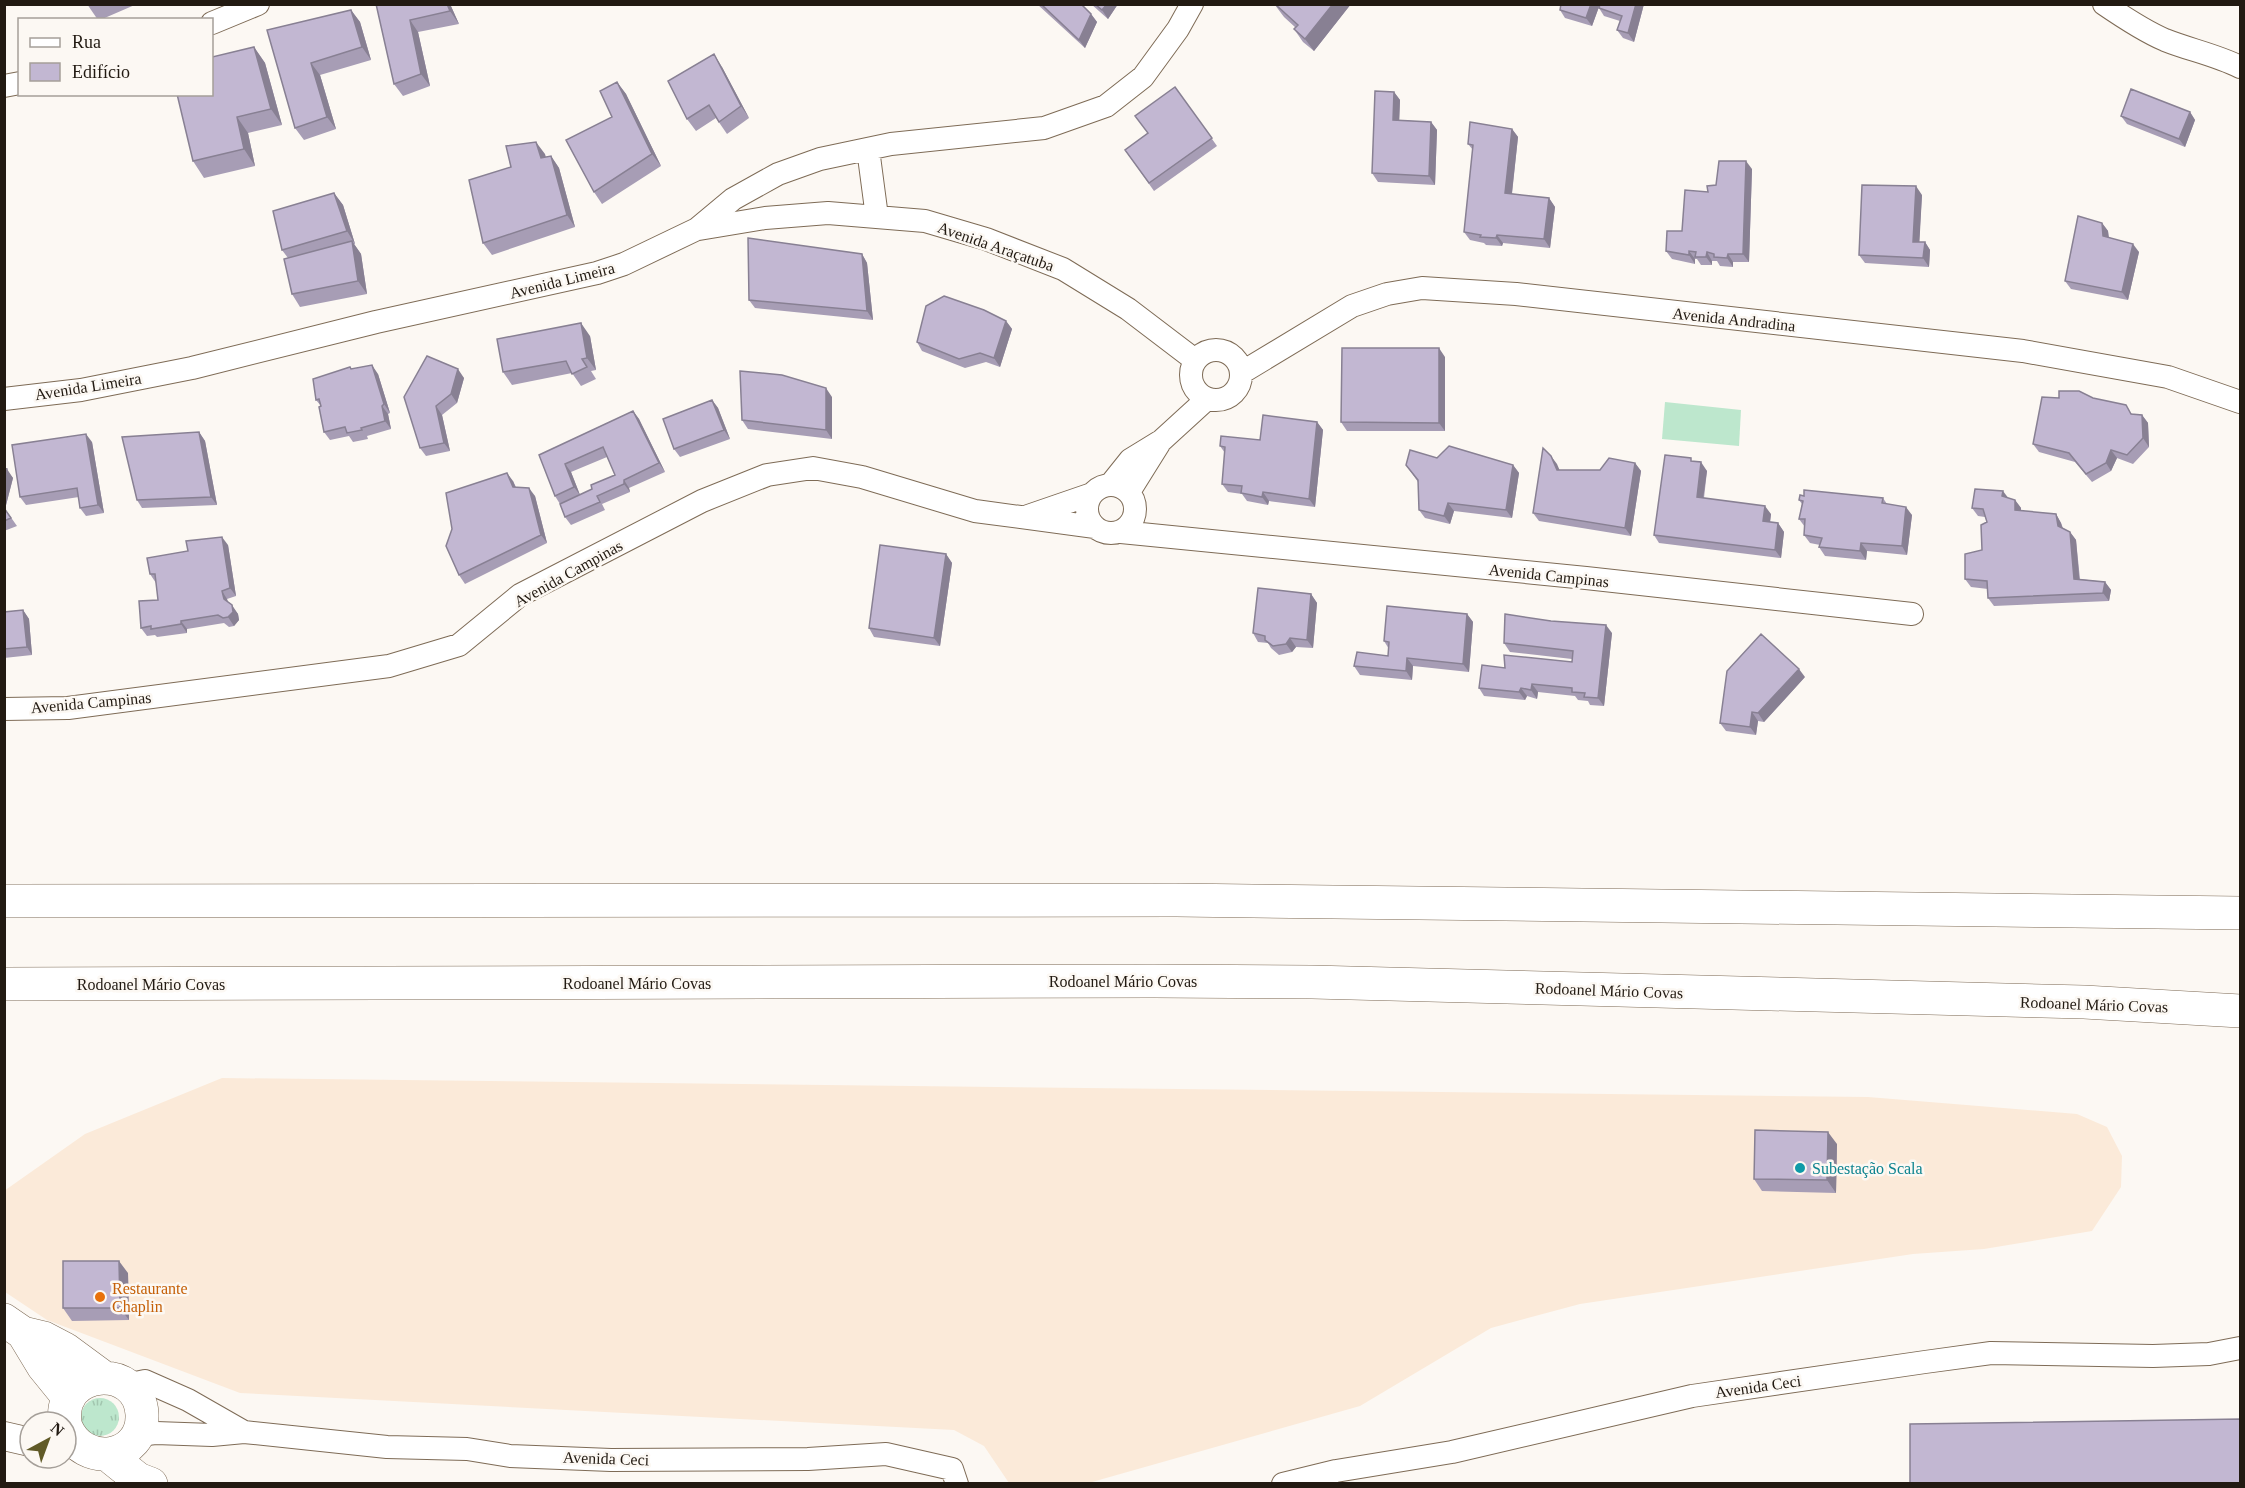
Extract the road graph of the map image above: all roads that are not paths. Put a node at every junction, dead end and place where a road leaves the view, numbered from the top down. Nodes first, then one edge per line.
1 (258, 4) edge
2 (1192, 4) edge
3 (2104, 4) edge
4 (213, 23) edge
5 (2241, 52) edge
6 (2218, 56) junction
7 (2241, 67) edge
8 (868, 149) junction
9 (877, 217) junction
10 (697, 229) junction
11 (1195, 360) junction
12 (1241, 373) junction
13 (4, 399) edge
14 (1207, 399) junction
15 (2241, 402) edge
16 (1110, 490) junction
17 (1135, 514) junction
18 (1021, 518) junction
19 (1095, 527) junction
20 (1121, 532) junction
21 (1186, 537) junction
22 (1912, 614) dead end
23 (4, 709) edge
24 (4, 901) edge
25 (2241, 913) edge
26 (4, 984) edge
27 (2241, 1011) edge
28 (14, 1326) edge
29 (2241, 1348) edge
30 (114, 1381) junction
31 (61, 1410) edge
32 (70, 1410) edge
33 (244, 1432) junction
34 (78, 1443) edge
35 (125, 1444) junction
36 (151, 1484) edge
37 (156, 1484) edge
38 (957, 1484) edge
39 (1283, 1484) edge

1 - 4 street
2 - 8 street, Avenida Limeira
3 - 6 street
5 - 6 street
6 - 7 street
8 - 9 street
8 - 10 street, Avenida Limeira
9 - 10 street, Avenida Araçatuba
9 - 11 street, Avenida Araçatuba
10 - 13 street, Avenida Limeira
11 - 12 street
11 - 14 street
12 - 14 street
12 - 15 street, Avenida Andradina
14 - 16 street
16 - 17 street
16 - 18 street, Avenida Campinas
16 - 19 street
17 - 20 street
17 - 21 street, Avenida Campinas
18 - 19 street, Avenida Campinas
18 - 23 street, Avenida Campinas
19 - 20 street
20 - 21 street, Avenida Campinas
21 - 22 street, Avenida Campinas
24 - 25 main road
26 - 27 main road, Rodoanel Mário Covas
28 - 30 main road
28 - 31 main road
29 - 39 street, Avenida Ceci
30 - 32 main road
30 - 33 street, Avenida Ceci
30 - 35 main road
33 - 35 street, Avenida Ceci
33 - 38 street, Avenida Ceci
34 - 35 main road
35 - 36 main road
35 - 37 main road

